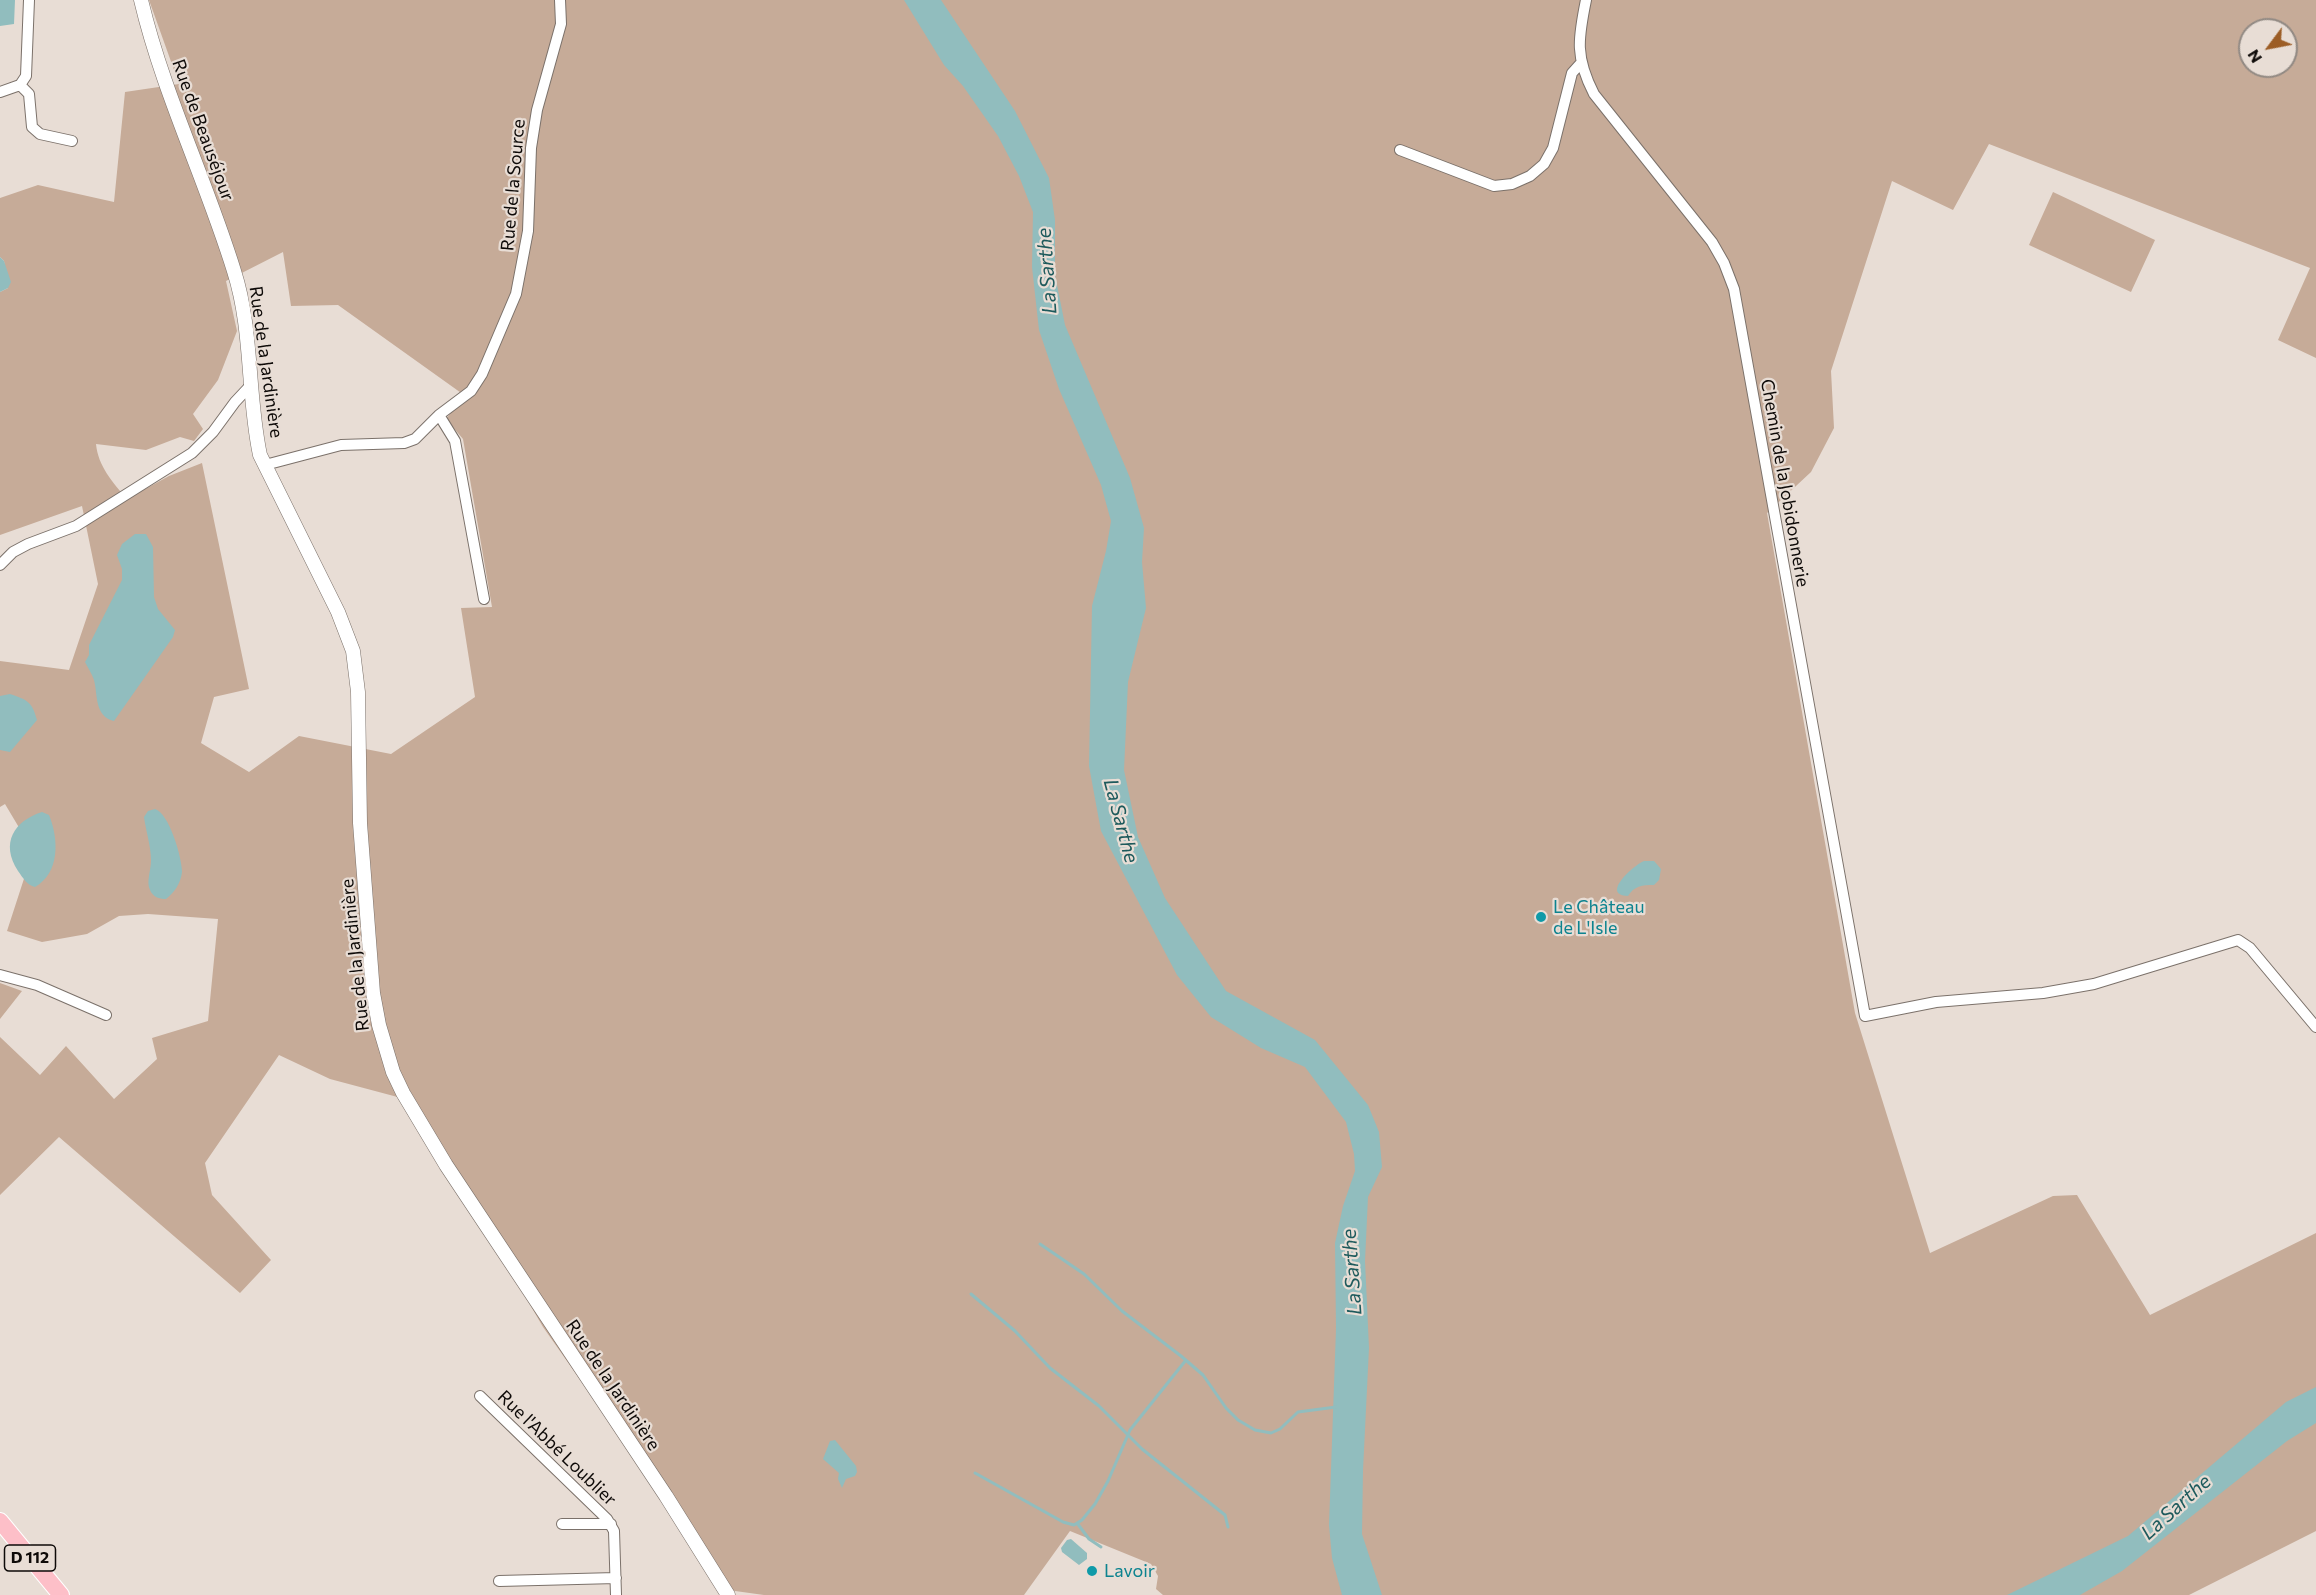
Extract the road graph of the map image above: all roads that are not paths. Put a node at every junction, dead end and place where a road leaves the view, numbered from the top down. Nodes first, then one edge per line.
1 (29, 0) edge
2 (141, 0) edge
3 (560, 0) edge
4 (1586, 0) edge
5 (1581, 63) junction
6 (20, 85) junction
7 (0, 92) edge
8 (72, 141) dead end
9 (1400, 150) dead end
10 (234, 271) joint
11 (250, 386) junction
12 (439, 415) junction
13 (265, 465) junction
14 (0, 566) edge
15 (484, 598) dead end
16 (0, 975) edge
17 (106, 1016) dead end
18 (2316, 1027) edge
19 (480, 1396) dead end
20 (0, 1521) edge
21 (562, 1524) dead end
22 (611, 1524) junction
23 (616, 1578) junction
24 (499, 1581) dead end
25 (61, 1595) edge
26 (616, 1595) edge
27 (728, 1595) edge

1 - 6 street
2 - 10 street, Rue de Beauséjour
3 - 12 street, Rue de la Source
4 - 5 street, Chemin de la Jobidonnerie
5 - 9 street
5 - 18 street, Chemin de la Jobidonnerie
6 - 7 street
6 - 8 street
10 - 11 street, Rue de la Jardinière
11 - 13 street, Rue de la Jardinière
11 - 14 street
12 - 13 street, Rue de la Source
12 - 15 street
13 - 27 street, Rue de la Jardinière
16 - 17 street
19 - 22 street, Rue l'Abbé Loublier
20 - 25 main road, D 112
21 - 22 street
22 - 23 street, Rue l'Abbé Loublier
23 - 24 street
23 - 26 street, Rue l'Abbé Loublier

